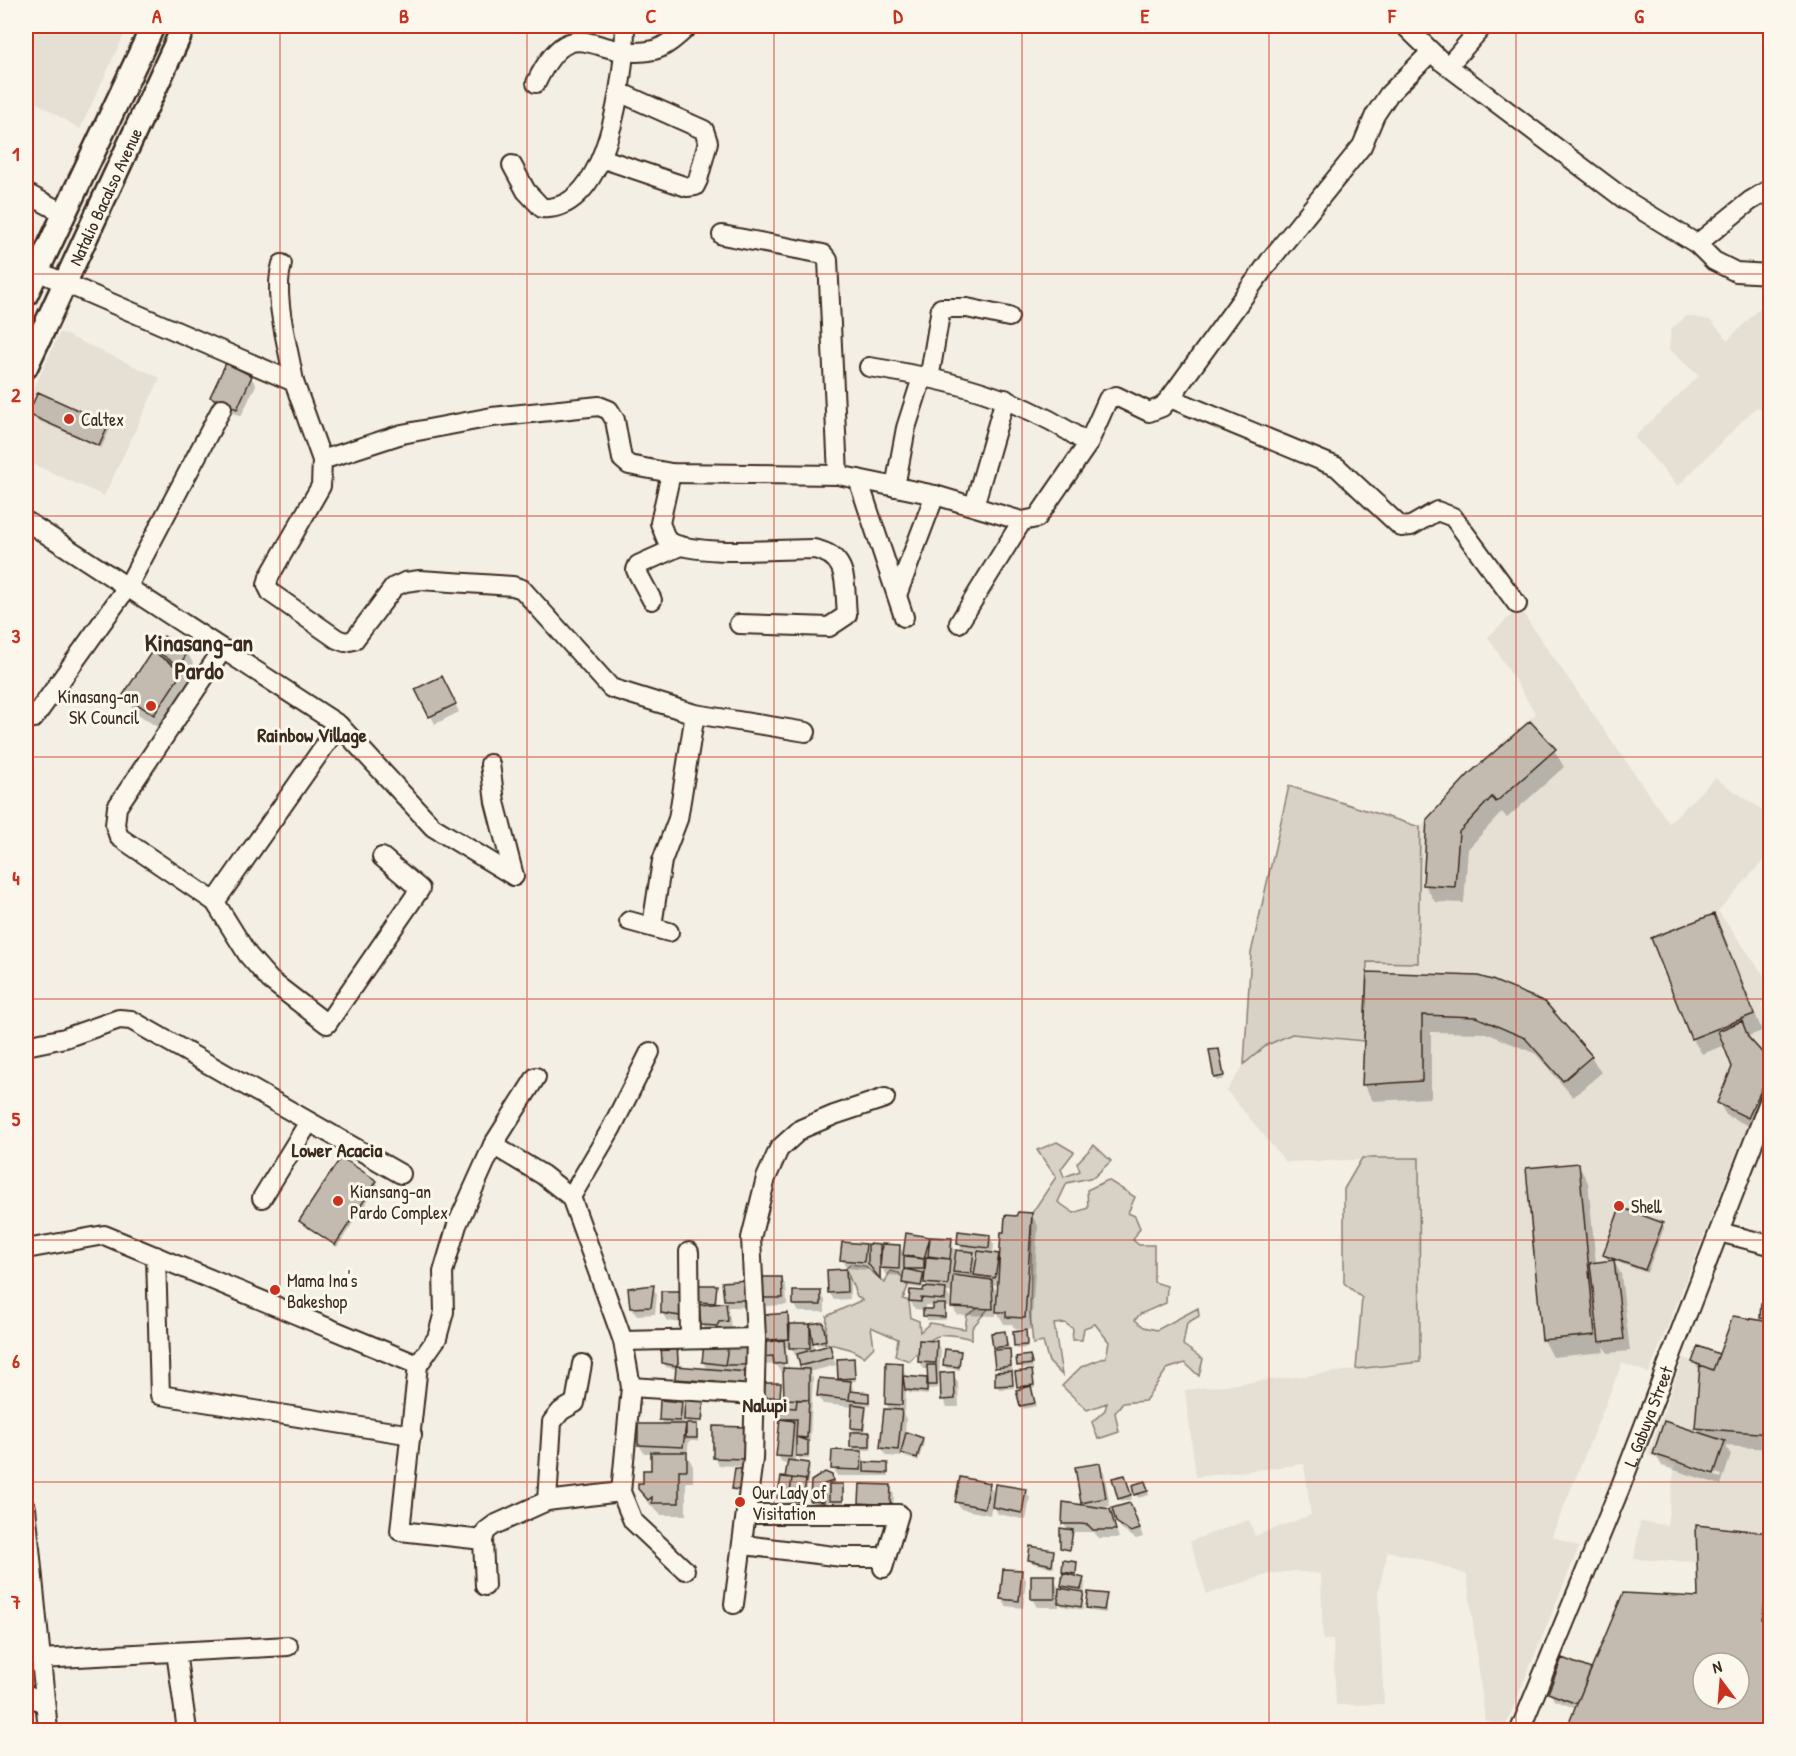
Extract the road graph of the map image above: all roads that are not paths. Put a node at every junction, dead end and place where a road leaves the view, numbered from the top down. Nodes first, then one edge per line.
1 (153, 26) edge
2 (183, 26) edge
3 (625, 26) edge
4 (688, 26) edge
5 (1405, 26) edge
6 (1483, 26) edge
7 (1431, 51) junction
8 (625, 52) junction
9 (1448, 66) junction
10 (536, 83) dead end
11 (618, 92) junction
12 (601, 158) junction
13 (512, 165) dead end
14 (1770, 189) edge
15 (26, 193) edge
16 (65, 214) junction
17 (722, 235) dead end
18 (1697, 244) junction
19 (282, 264) dead end
20 (37, 271) junction
21 (1770, 274) edge
22 (66, 282) junction
23 (26, 295) edge
24 (1009, 317) dead end
25 (26, 367) edge
26 (869, 367) dead end
27 (927, 376) junction
28 (294, 382) junction
29 (1170, 398) junction
30 (1005, 399) junction
31 (222, 408) dead end
32 (1088, 444) junction
33 (322, 460) junction
34 (671, 473) junction
35 (838, 476) junction
36 (858, 479) junction
37 (895, 488) junction
38 (935, 495) junction
39 (974, 506) junction
40 (26, 521) edge
41 (1022, 521) junction
42 (678, 547) junction
43 (128, 586) junction
44 (897, 595) junction
45 (652, 600) dead end
46 (1517, 604) dead end
47 (904, 617) dead end
48 (959, 623) dead end
49 (739, 624) dead end
50 (223, 649) junction
51 (694, 714) junction
52 (34, 718) dead end
53 (339, 725) junction
54 (806, 732) dead end
55 (490, 764) dead end
56 (382, 857) dead end
57 (215, 902) junction
58 (629, 921) dead end
59 (26, 1046) edge
60 (650, 1052) dead end
61 (536, 1077) dead end
62 (885, 1098) dead end
63 (1770, 1099) edge
64 (309, 1122) junction
65 (493, 1145) junction
66 (401, 1174) dead end
67 (571, 1197) junction
68 (262, 1198) dead end
69 (1719, 1232) junction
70 (1770, 1245) edge
71 (26, 1249) edge
72 (690, 1251) dead end
73 (156, 1256) junction
74 (756, 1338) junction
75 (690, 1339) junction
76 (623, 1341) junction
77 (582, 1364) dead end
78 (418, 1365) junction
79 (631, 1387) junction
80 (755, 1395) junction
81 (412, 1435) junction
82 (621, 1492) junction
83 (547, 1501) junction
84 (26, 1508) edge
85 (747, 1514) junction
86 (483, 1540) junction
87 (744, 1545) junction
88 (685, 1570) dead end
89 (484, 1586) dead end
90 (735, 1604) dead end
91 (288, 1646) dead end
92 (176, 1652) junction
93 (40, 1659) junction
94 (26, 1694) edge
95 (45, 1704) junction
96 (48, 1731) edge
97 (187, 1731) edge
98 (1520, 1731) edge

1 - 16 main road, Natalio Bacalso Avenue
2 - 22 main road, Natalio Bacalso Avenue
3 - 8 street
4 - 8 street
5 - 7 street
6 - 9 street
7 - 9 street
7 - 29 street
8 - 10 street
8 - 11 street
9 - 18 street
11 - 12 street
11 - 12 street
12 - 13 street
14 - 18 street
15 - 16 street
16 - 20 main road, Natalio Bacalso Avenue
17 - 35 street
18 - 21 street
19 - 28 street
20 - 22 street
20 - 23 main road, Natalio Bacalso Avenue
22 - 25 main road, Natalio Bacalso Avenue
22 - 28 street
24 - 27 street
26 - 27 street
27 - 30 street
27 - 37 street
28 - 33 street
29 - 32 street
29 - 46 street
30 - 32 street
30 - 39 street
31 - 43 street
32 - 41 street
33 - 34 street
33 - 51 street
34 - 35 street
34 - 42 street
35 - 36 street
36 - 37 street
36 - 44 street
37 - 38 street
38 - 39 street
38 - 44 street
39 - 41 street
40 - 43 street
41 - 48 street
42 - 45 street
42 - 49 street
43 - 50 street
43 - 52 street
44 - 47 street
50 - 53 street
50 - 57 street
51 - 54 street
51 - 58 street
53 - 55 street
53 - 57 street
56 - 57 street
59 - 64 street
60 - 67 street
61 - 65 street
62 - 74 street
63 - 69 street, L. Gabuya Street
64 - 66 street
64 - 68 street
65 - 67 street
65 - 78 street
67 - 76 street
69 - 70 street
69 - 98 street, L. Gabuya Street
71 - 73 street
72 - 75 street
73 - 78 street
73 - 81 street
74 - 75 street
74 - 80 street
75 - 76 street
76 - 79 street
77 - 83 street
78 - 81 street
79 - 80 street
79 - 82 street
80 - 85 street
81 - 86 street
82 - 83 street
82 - 88 street
83 - 86 street
84 - 93 street
85 - 87 street
85 - 87 street
86 - 89 street
87 - 90 street
91 - 92 street
92 - 93 street
92 - 97 street
93 - 95 street
94 - 95 street
95 - 96 street

